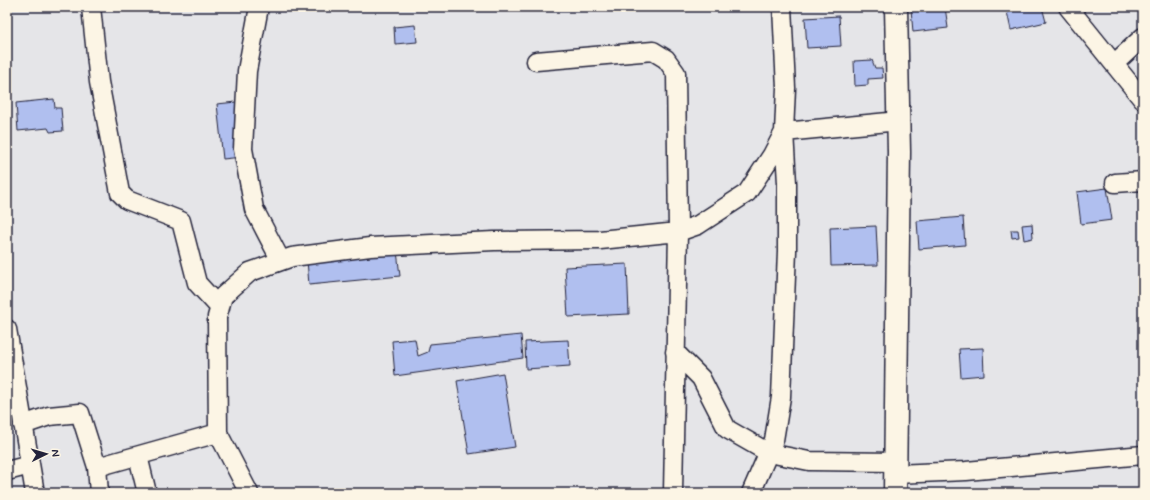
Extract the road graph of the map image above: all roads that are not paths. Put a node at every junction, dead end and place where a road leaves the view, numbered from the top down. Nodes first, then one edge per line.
1 (91, 7) edge
2 (259, 7) edge
3 (782, 7) edge
4 (896, 7) edge
5 (1068, 7) edge
6 (1143, 37) edge
7 (536, 61) dead end
8 (1114, 64) junction
9 (1143, 100) edge
10 (899, 121) junction
11 (784, 132) junction
12 (1143, 181) edge
13 (1115, 183) dead end
14 (678, 232) junction
15 (281, 260) junction
16 (220, 308) junction
17 (7, 329) edge
18 (675, 352) junction
19 (23, 425) junction
20 (218, 434) junction
21 (769, 453) junction
22 (1143, 455) edge
23 (138, 456) junction
24 (30, 465) junction
25 (97, 467) junction
26 (7, 471) edge
27 (895, 476) edge
28 (35, 493) edge
29 (99, 493) edge
30 (147, 493) edge
31 (249, 493) edge
32 (673, 493) edge
33 (751, 493) edge

1 - 16 street
2 - 15 street
3 - 11 street
4 - 10 street
5 - 8 street
6 - 8 street
7 - 14 street
8 - 9 street
10 - 11 street
10 - 27 street
11 - 14 street
11 - 21 street
12 - 13 street
14 - 15 street
14 - 18 street
15 - 16 street
16 - 20 street
17 - 19 street
18 - 21 street
18 - 32 street
19 - 24 street
19 - 25 street
20 - 23 street
20 - 31 street
21 - 27 street
21 - 33 street
22 - 27 street
23 - 25 street
23 - 30 street
24 - 26 street
24 - 28 street
25 - 29 street

